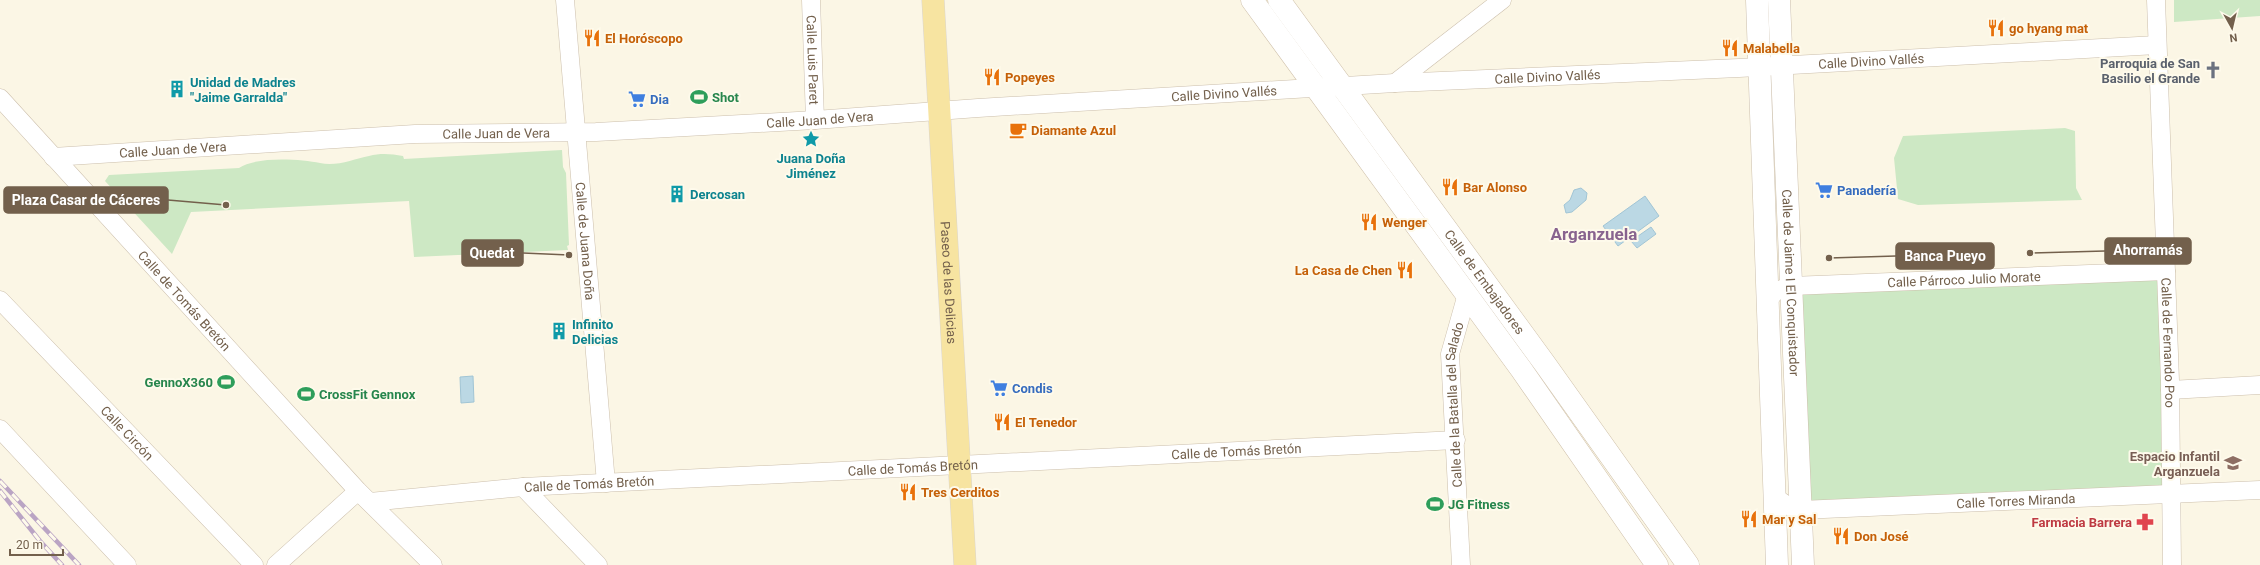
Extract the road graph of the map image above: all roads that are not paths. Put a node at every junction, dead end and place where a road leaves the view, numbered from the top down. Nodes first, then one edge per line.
1 (565, 0) edge
2 (811, 0) edge
3 (933, 0) edge
4 (1252, 0) edge
5 (1279, 0) edge
6 (1502, 0) edge
7 (1757, 0) edge
8 (1779, 0) edge
9 (2156, 0) edge
10 (2157, 45) junction
11 (1783, 65) junction
12 (1759, 67) junction
13 (1395, 83) junction
14 (1341, 87) junction
15 (1316, 88) junction
16 (0, 98) edge
17 (939, 112) junction
18 (815, 120) junction
19 (576, 132) junction
20 (53, 157) junction
21 (2166, 271) junction
22 (1791, 286) junction
23 (1467, 294) junction
24 (0, 300) edge
25 (1768, 300) junction
26 (2260, 385) edge
27 (2170, 390) junction
28 (0, 429) edge
29 (1456, 440) junction
30 (959, 464) junction
31 (606, 483) junction
32 (523, 487) junction
33 (2260, 490) edge
34 (2170, 493) junction
35 (364, 497) junction
36 (1776, 498) junction
37 (1801, 510) junction
38 (127, 565) edge
39 (254, 565) edge
40 (276, 565) edge
41 (433, 565) edge
42 (598, 565) edge
43 (965, 565) edge
44 (1461, 565) edge
45 (1657, 565) edge
46 (1688, 565) edge
47 (1777, 565) edge
48 (1803, 565) edge
49 (2172, 565) edge

1 - 19 street, Calle de Juana Doña
2 - 18 street, Calle Luis Paret
3 - 17 main road, Paseo de las Delicias
4 - 15 main road, Calle de Embajadores
5 - 14 main road, Calle de Embajadores
6 - 13 street
7 - 12 main road, Calle de Jaime I El Conquistador
8 - 11 main road, Calle de Jaime I El Conquistador
9 - 10 street, Calle de Fernando Poo
10 - 11 street, Calle Divino Vallés
10 - 21 street, Calle de Fernando Poo
11 - 12 street, Calle Divino Vallés
11 - 22 main road, Calle de Jaime I El Conquistador
12 - 13 street, Calle Divino Vallés
12 - 25 main road, Calle de Jaime I El Conquistador
13 - 14 street, Calle Divino Vallés
14 - 15 street, Calle Divino Vallés
14 - 46 main road, Calle de Embajadores
15 - 17 street, Calle Divino Vallés
15 - 23 main road, Calle de Embajadores
16 - 20 street, Calle de Tomás Bretón
17 - 18 street, Calle Juan de Vera
17 - 30 main road, Paseo de las Delicias
18 - 19 street, Calle Juan de Vera
19 - 20 street, Calle Juan de Vera
19 - 31 street, Calle de Juana Doña
20 - 35 street, Calle de Tomás Bretón
21 - 22 street, Calle Párroco Julio Morate
21 - 27 street, Calle de Fernando Poo
22 - 25 street, Calle Párroco Julio Morate
22 - 37 main road, Calle de Jaime I El Conquistador
23 - 29 street, Calle de la Batalla del Salado
23 - 45 main road, Calle de Embajadores
24 - 39 street, Calle Circón
25 - 36 main road, Calle de Jaime I El Conquistador
26 - 27 street
27 - 34 street, Calle de Fernando Poo
28 - 38 street
29 - 30 street, Calle de Tomás Bretón
29 - 44 street, Calle de la Batalla del Salado
30 - 31 street, Calle de Tomás Bretón
30 - 43 main road, Paseo de las Delicias
31 - 32 street, Calle de Tomás Bretón
32 - 35 street, Calle de Tomás Bretón
32 - 42 street
33 - 34 street, Calle Torres Miranda
34 - 37 street, Calle Torres Miranda
34 - 49 street, Calle de Fernando Poo
35 - 40 street
35 - 41 street, Calle de Tomás Bretón
36 - 37 street, Calle Torres Miranda
36 - 47 main road, Calle de Jaime I El Conquistador
37 - 48 main road, Calle de Jaime I El Conquistador

